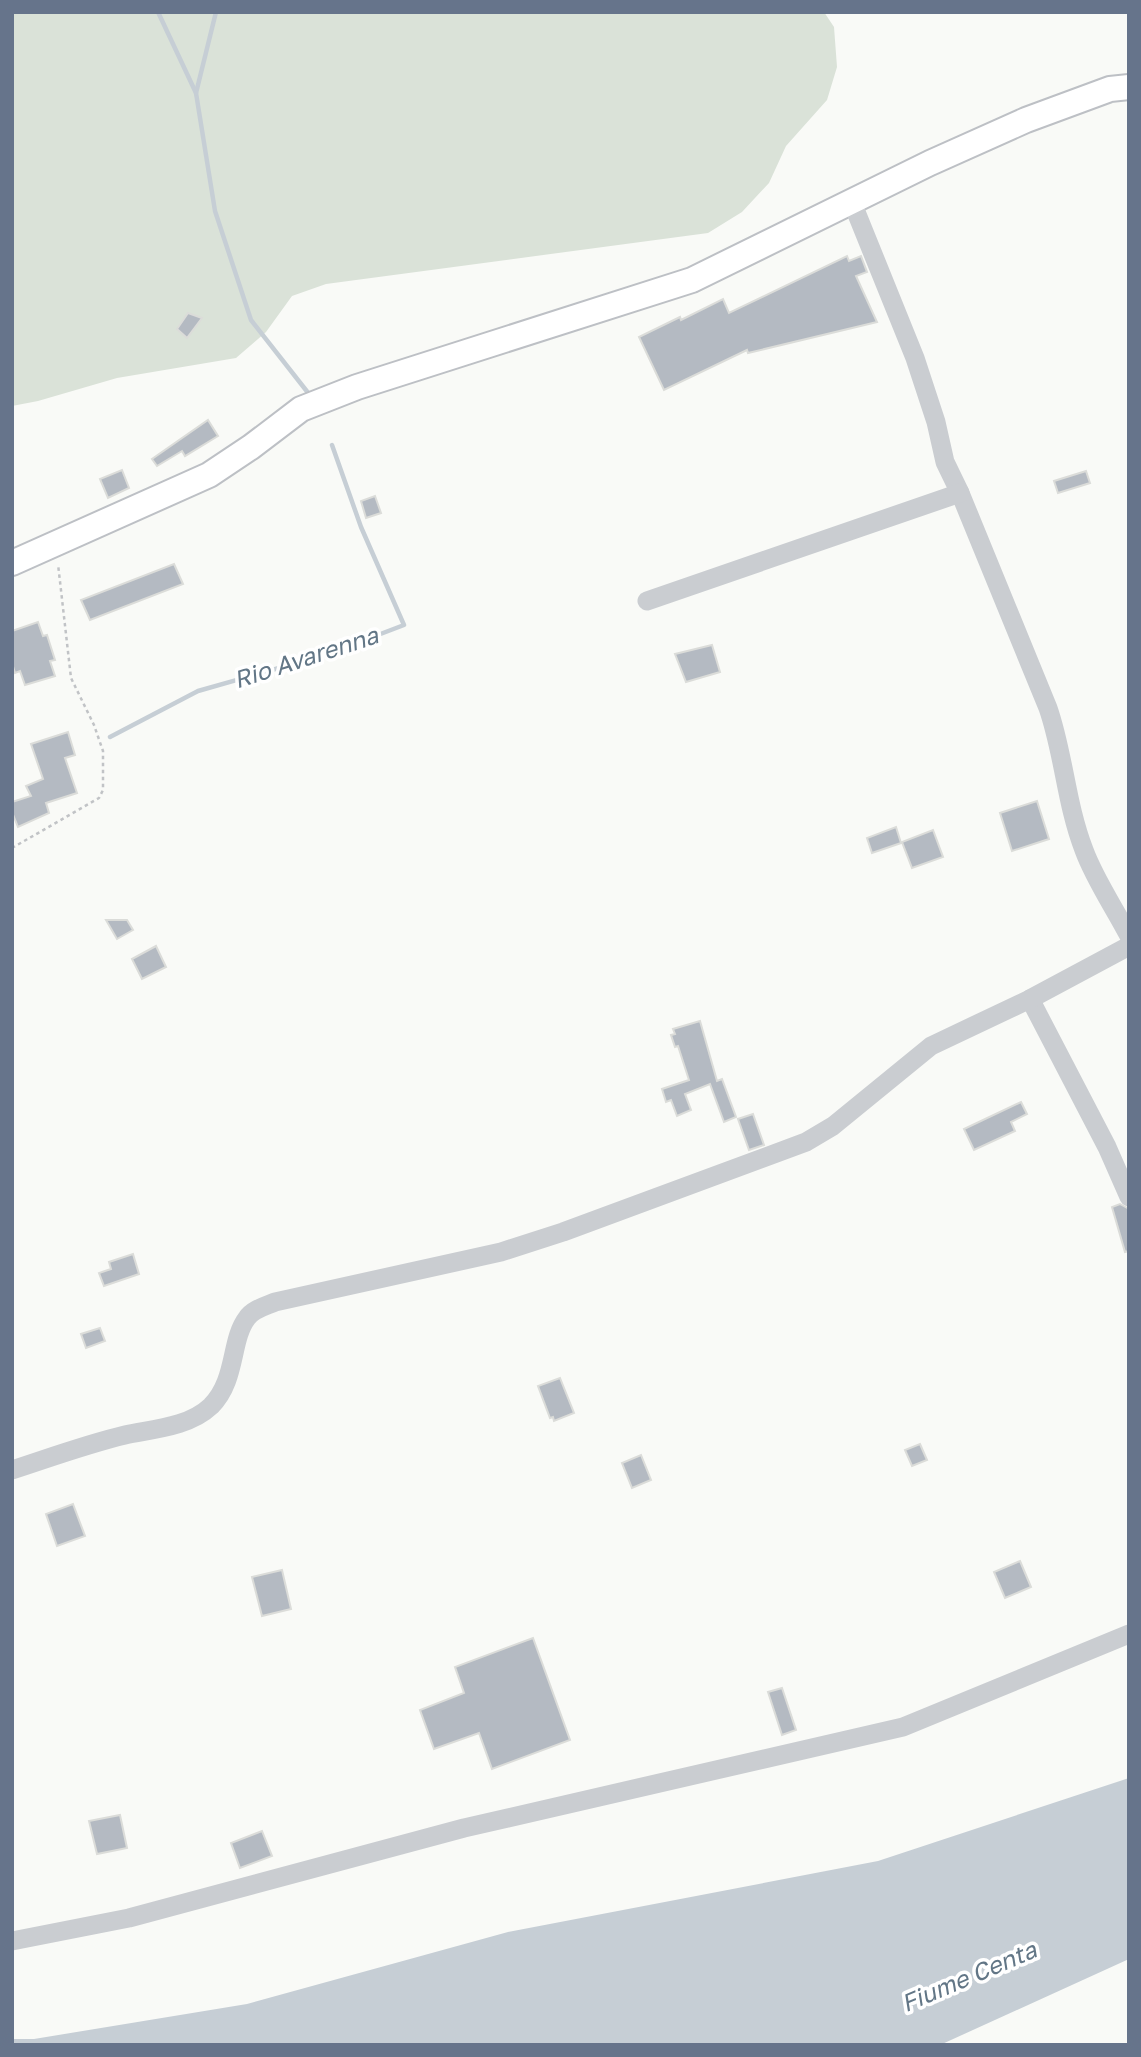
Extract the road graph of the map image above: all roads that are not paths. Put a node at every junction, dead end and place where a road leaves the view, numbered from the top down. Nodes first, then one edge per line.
1 (1129, 88) edge
2 (852, 202) junction
3 (960, 493) junction
4 (12, 563) edge
5 (647, 601) dead end
6 (1129, 936) edge
7 (1129, 946) edge
8 (1030, 999) junction
9 (1129, 1197) edge
10 (12, 1469) edge
11 (1129, 1634) edge
12 (12, 1941) edge

1 - 2 main road
2 - 3 street
2 - 4 main road
3 - 5 street
3 - 6 street
7 - 8 street
8 - 9 street
8 - 10 street
11 - 12 street

